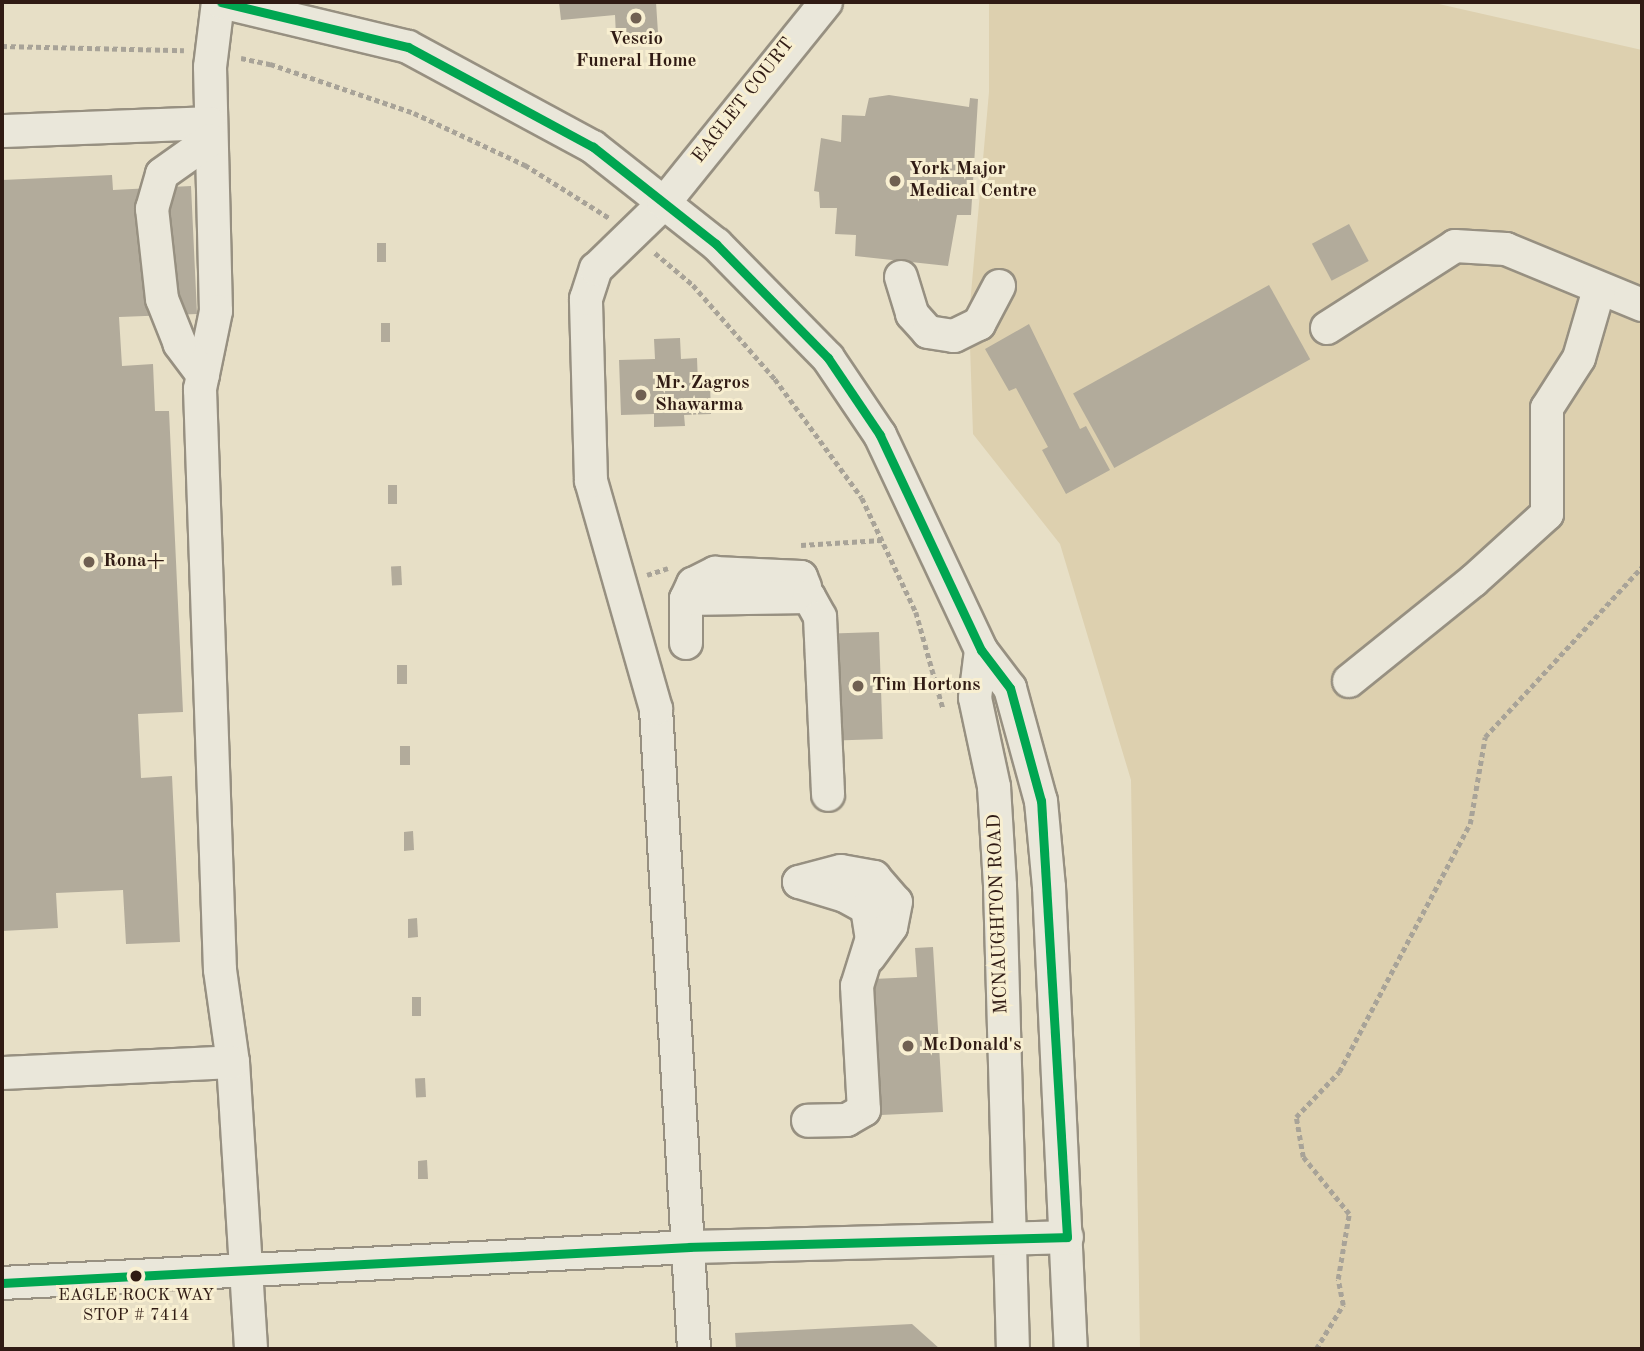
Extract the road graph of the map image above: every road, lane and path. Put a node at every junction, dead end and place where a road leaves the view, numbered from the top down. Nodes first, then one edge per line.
1 (220, 2) edge
2 (826, 2) edge
3 (2, 46) edge
4 (213, 52) junction
5 (2, 131) edge
6 (210, 132) junction
7 (664, 203) junction
8 (633, 233) junction
9 (901, 277) dead end
10 (999, 286) dead end
11 (1599, 289) junction
12 (1642, 305) edge
13 (1327, 328) dead end
14 (203, 375) junction
15 (1642, 567) edge
16 (687, 643) dead end
17 (981, 650) junction
18 (1349, 681) dead end
19 (946, 716) dead end
20 (828, 795) dead end
21 (799, 882) dead end
22 (233, 1062) junction
23 (2, 1073) edge
24 (808, 1121) dead end
25 (1067, 1237) junction
26 (1007, 1238) junction
27 (690, 1247) junction
28 (246, 1272) junction
29 (2, 1283) edge
30 (251, 1349) edge
31 (694, 1349) edge
32 (1013, 1349) edge
33 (1071, 1349) edge
34 (1316, 1349) edge

1 - 4 street
1 - 7 street
2 - 7 street, EAGLET COURT
3 - 4 path
4 - 6 street
4 - 8 path
5 - 6 street
6 - 14 street
6 - 14 street
7 - 8 street, EAGLET COURT
7 - 17 street
8 - 19 path
8 - 27 street, EAGLET COURT
9 - 10 street
11 - 12 street
11 - 13 street
11 - 18 street
14 - 22 street
15 - 34 path
16 - 20 street
17 - 25 street
17 - 26 street, MCNAUGHTON ROAD
21 - 24 street
22 - 23 street
22 - 28 street
25 - 26 street
25 - 33 street
26 - 27 street
26 - 32 street, MCNAUGHTON ROAD
27 - 28 street
27 - 31 street, EAGLET COURT
28 - 29 street
28 - 30 street

